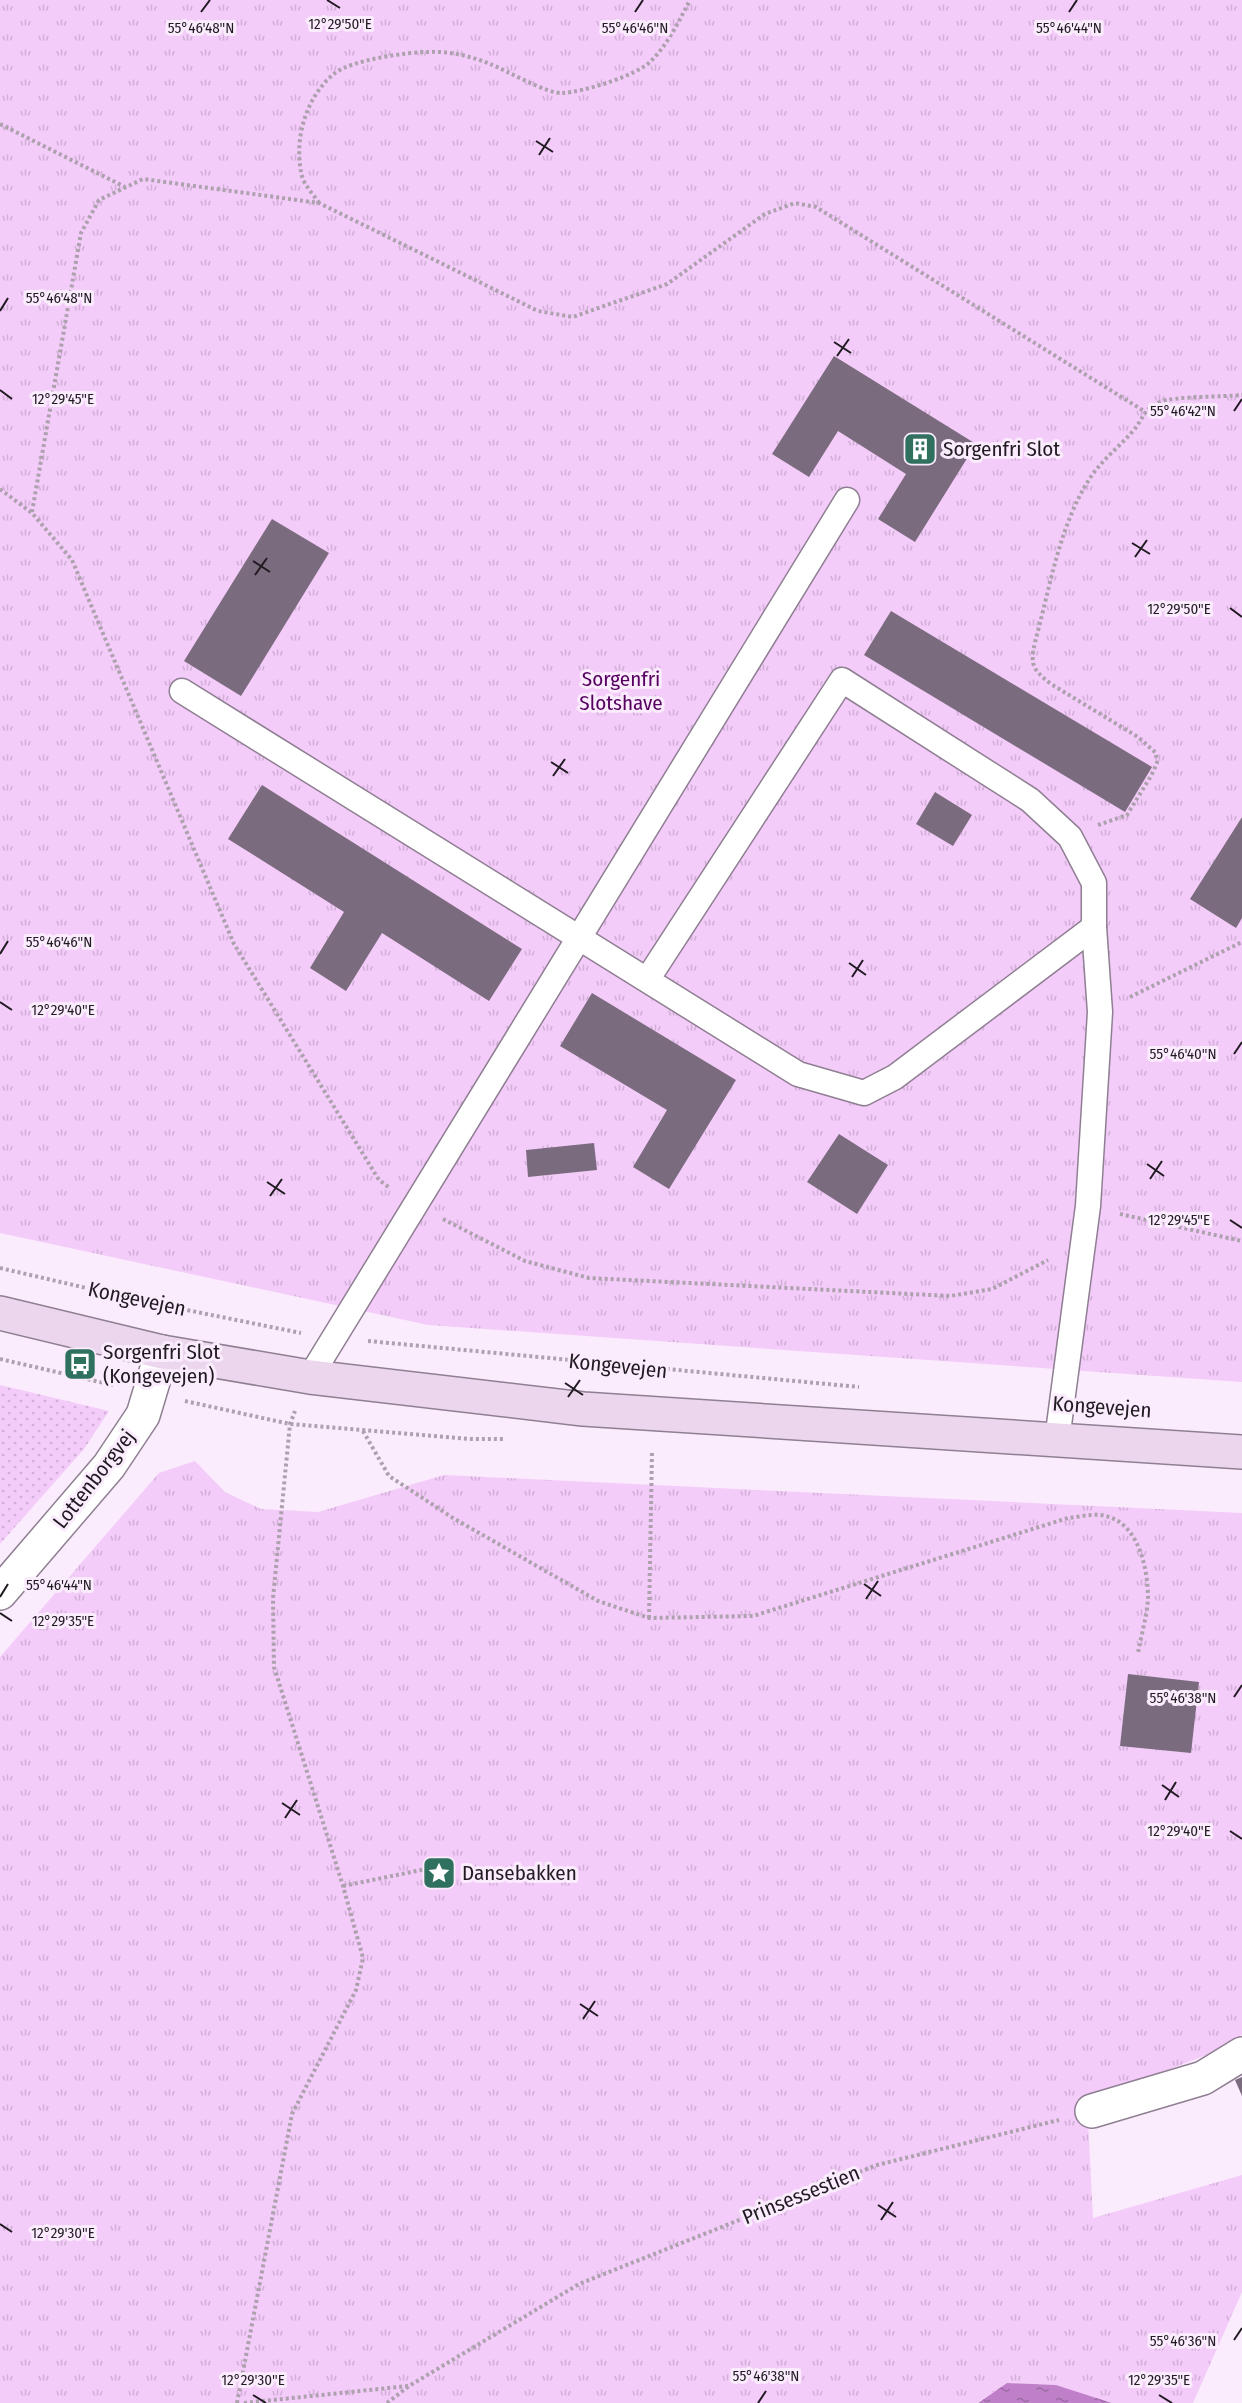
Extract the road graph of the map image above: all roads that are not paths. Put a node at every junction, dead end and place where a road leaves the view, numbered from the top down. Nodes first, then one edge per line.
1 (847, 500) dead end
2 (182, 691) dead end
3 (1094, 927) junction
4 (579, 938) junction
5 (646, 980) junction
6 (0, 1313) edge
7 (162, 1352) junction
8 (310, 1377) junction
9 (1057, 1440) junction
10 (1242, 1452) edge
11 (0, 1593) edge
12 (1242, 2054) edge
13 (1092, 2111) road end

1 - 4 lane
2 - 4 lane
3 - 5 lane
3 - 5 lane
3 - 9 lane
4 - 5 lane
4 - 8 lane
6 - 7 street, Kongevejen
7 - 8 street, Kongevejen
7 - 11 street, Lottenborgvej
8 - 9 street, Kongevejen
9 - 10 street, Kongevejen
12 - 13 street

